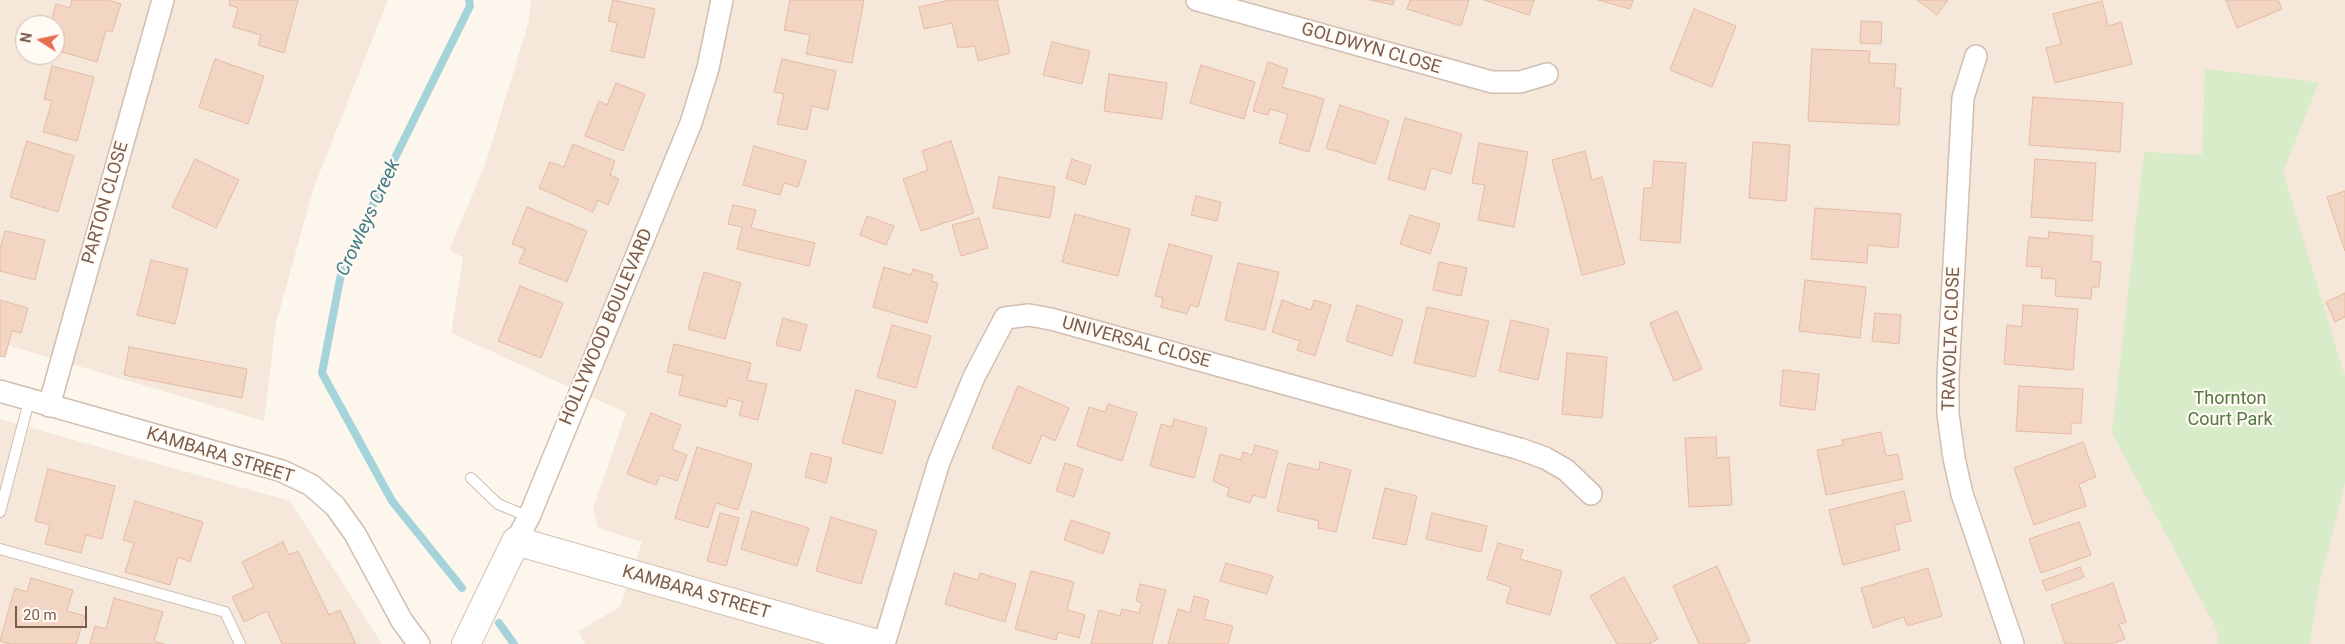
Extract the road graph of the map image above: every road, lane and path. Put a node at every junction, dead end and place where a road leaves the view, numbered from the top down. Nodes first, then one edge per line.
1 (163, 0) edge
2 (722, 0) edge
3 (1197, 0) edge
4 (1976, 56) dead end
5 (1547, 74) dead end
6 (0, 391) edge
7 (39, 403) junction
8 (471, 478) dead end
9 (1591, 494) dead end
10 (0, 512) edge
11 (529, 517) junction
12 (516, 541) junction
13 (0, 549) edge
14 (240, 644) edge
15 (419, 644) edge
16 (466, 644) edge
17 (877, 644) edge
18 (884, 644) edge
19 (2013, 644) edge

1 - 7 street, PARTON CLOSE
2 - 11 street, HOLLYWOOD BOULEVARD
3 - 5 street, GOLDWYN CLOSE
4 - 19 street, TRAVOLTA CLOSE
6 - 7 street, KAMBARA STREET
7 - 10 lane
7 - 15 street, KAMBARA STREET
8 - 11 lane
9 - 18 street, UNIVERSAL CLOSE
11 - 12 street, HOLLYWOOD BOULEVARD
12 - 16 street, HOLLYWOOD BOULEVARD
12 - 17 street, KAMBARA STREET
13 - 14 lane

